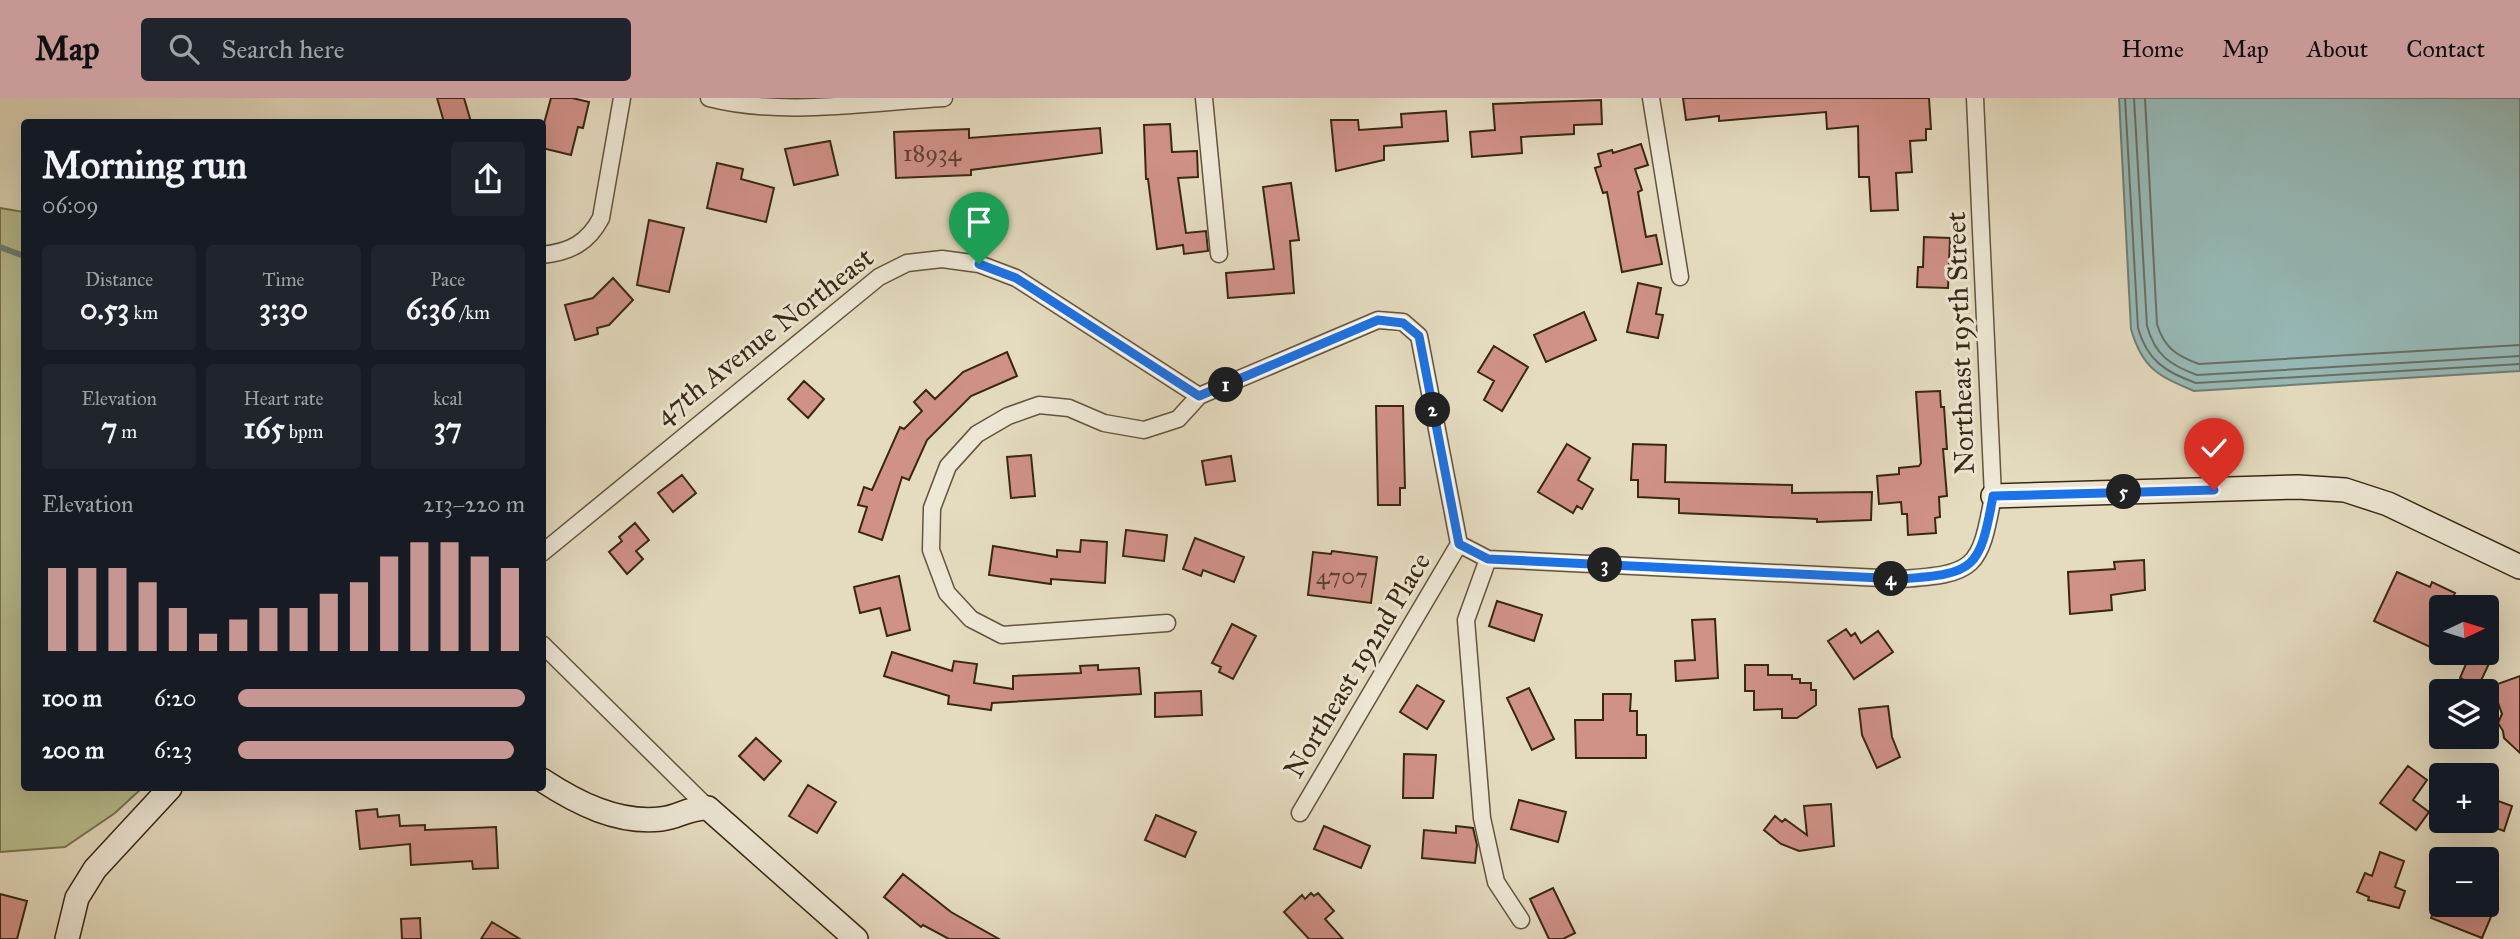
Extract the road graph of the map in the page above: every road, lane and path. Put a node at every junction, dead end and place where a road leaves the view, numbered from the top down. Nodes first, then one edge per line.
1 (622, 98) edge
2 (709, 98) edge
3 (944, 98) edge
4 (1204, 98) edge
5 (1651, 98) edge
6 (1975, 98) edge
7 (546, 254) edge
8 (1219, 254) dead end
9 (1680, 277) dead end
10 (1199, 396) junction
11 (1993, 496) junction
12 (1459, 544) junction
13 (546, 550) edge
14 (1488, 559) junction
15 (2520, 567) edge
16 (1167, 623) dead end
17 (546, 648) edge
18 (546, 782) edge
19 (167, 791) edge
20 (708, 808) junction
21 (1300, 813) dead end
22 (1521, 920) dead end
23 (66, 939) edge
24 (856, 939) edge

1 - 7 street
2 - 3 street
4 - 8 street
5 - 9 street
6 - 11 street, Northeast 195th Street
10 - 12 street
10 - 13 street, 47th Avenue Northeast
10 - 16 street
11 - 14 street, Northeast 195th Street
11 - 15 street
12 - 14 street
12 - 21 street, Northeast 192nd Place
14 - 22 street
17 - 20 street
18 - 20 street
19 - 23 street
20 - 24 street

